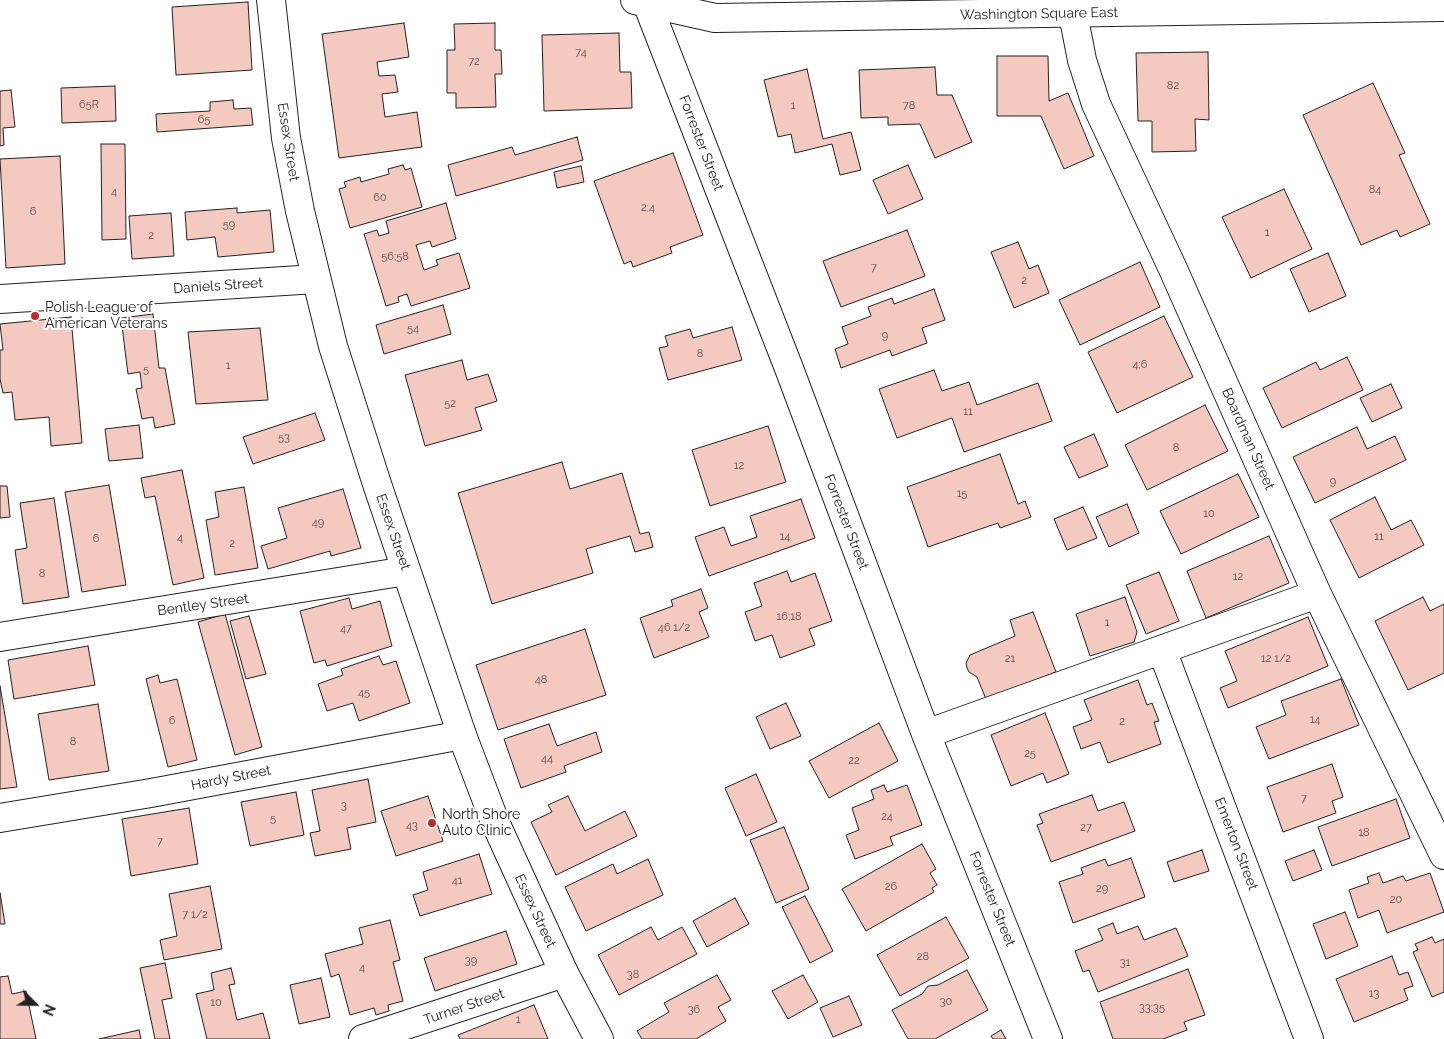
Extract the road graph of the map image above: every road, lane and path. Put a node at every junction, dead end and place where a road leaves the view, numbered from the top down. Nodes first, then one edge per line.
1 (271, 0) edge
2 (642, 1) edge
3 (1444, 7) edge
4 (1073, 14) junction
5 (316, 279) junction
6 (0, 299) edge
7 (406, 572) junction
8 (1317, 594) junction
9 (0, 637) edge
10 (1162, 650) junction
11 (926, 734) junction
12 (462, 735) junction
13 (0, 818) edge
14 (1444, 855) edge
15 (564, 973) junction
16 (363, 1039) edge
17 (598, 1039) edge
18 (1048, 1039) edge
19 (1309, 1039) edge

1 - 5 street, Essex Street
2 - 4 street, Washington Square East
2 - 11 street, Forrester Street
3 - 4 street, Washington Square East
4 - 8 street, Boardman Street
5 - 6 street, Daniels Street
5 - 7 street, Essex Street
7 - 9 street, Bentley Street
7 - 12 street, Essex Street
8 - 10 street
8 - 14 street, Boardman Street
10 - 11 street
10 - 19 street, Emerton Street
11 - 18 street, Forrester Street
12 - 13 street, Hardy Street
12 - 15 street, Essex Street
15 - 16 street, Turner Street
15 - 17 street, Essex Street

